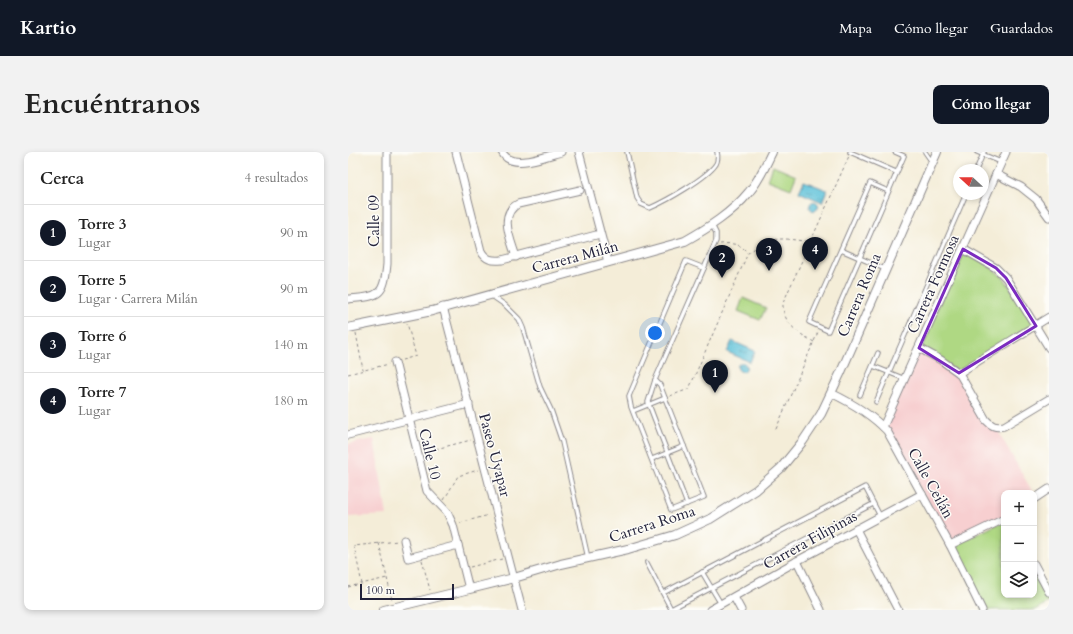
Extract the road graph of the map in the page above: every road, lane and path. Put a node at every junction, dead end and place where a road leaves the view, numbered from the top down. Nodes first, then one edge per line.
1 (387, 152) edge
2 (456, 152) edge
3 (502, 152) edge
4 (561, 152) edge
5 (579, 152) edge
6 (627, 152) edge
7 (717, 152) edge
8 (772, 152) edge
9 (850, 152) edge
10 (895, 152) edge
11 (925, 152) edge
12 (937, 152) edge
13 (977, 152) edge
14 (1006, 152) edge
15 (983, 153) edge
16 (1001, 162) junction
17 (932, 163) junction
18 (978, 164) edge
19 (896, 172) junction
20 (996, 174) junction
21 (580, 190) dead end
22 (888, 191) junction
23 (963, 200) edge
24 (1049, 217) edge
25 (712, 224) junction
26 (600, 234) junction
27 (810, 242) junction
28 (714, 245) junction
29 (962, 249) junction
30 (841, 250) junction
31 (748, 254) junction
32 (516, 257) junction
33 (859, 258) junction
34 (608, 262) junction
35 (704, 268) junction
36 (885, 269) junction
37 (489, 294) junction
38 (348, 300) edge
39 (443, 307) junction
40 (406, 317) junction
41 (1049, 318) edge
42 (1036, 326) junction
43 (820, 327) junction
44 (352, 328) edge
45 (814, 342) junction
46 (919, 348) junction
47 (1049, 348) edge
48 (878, 353) dead end
49 (395, 362) junction
50 (873, 366) junction
51 (363, 370) junction
52 (888, 372) junction
53 (959, 373) junction
54 (348, 374) edge
55 (905, 379) junction
56 (655, 380) junction
57 (831, 393) junction
58 (860, 395) dead end
59 (665, 398) junction
60 (1049, 399) edge
61 (876, 402) dead end
62 (469, 404) junction
63 (648, 405) junction
64 (633, 411) junction
65 (408, 420) junction
66 (884, 427) junction
67 (776, 429) dead end
68 (348, 435) edge
69 (478, 438) junction
70 (684, 446) junction
71 (667, 453) junction
72 (418, 454) junction
73 (652, 459) junction
74 (484, 468) junction
75 (1049, 489) edge
76 (922, 494) junction
77 (1037, 497) edge
78 (687, 504) junction
79 (873, 504) junction
80 (441, 505) junction
81 (497, 512) junction
82 (880, 516) junction
83 (1001, 520) edge
84 (453, 525) junction
85 (856, 529) junction
86 (404, 540) joint
87 (379, 543) junction
88 (458, 545) junction
89 (950, 545) junction
90 (420, 555) junction
91 (508, 557) junction
92 (588, 558) junction
93 (797, 561) junction
94 (647, 563) dead end
95 (464, 569) junction
96 (1037, 570) edge
97 (702, 572) junction
98 (387, 578) junction
99 (514, 578) junction
100 (362, 584) junction
101 (348, 587) edge
102 (711, 588) junction
103 (469, 590) junction
104 (1049, 592) edge
105 (663, 593) junction
106 (734, 597) junction
107 (432, 598) junction
108 (720, 604) junction
109 (394, 608) junction
110 (384, 610) edge
111 (522, 610) edge
112 (710, 610) edge
113 (741, 610) edge
114 (821, 610) edge
115 (898, 610) edge
116 (982, 610) edge

1 - 38 street, Calle 09
2 - 32 street
3 - 4 street
5 - 26 street
6 - 7 lane
8 - 25 street, Carrera Milán
9 - 19 lane
9 - 27 path
10 - 19 lane
11 - 17 lane
12 - 17 street, Carrera Roma
13 - 15 lane
14 - 16 street, Carrera Formosa
15 - 16 lane
15 - 18 lane
16 - 20 street, Carrera Formosa
17 - 36 street, Carrera Roma
19 - 22 lane
20 - 24 street
20 - 29 street, Carrera Formosa
21 - 32 street
22 - 30 lane
22 - 33 lane
23 - 52 lane
25 - 28 lane
25 - 34 street, Carrera Milán
26 - 32 street
26 - 34 street
27 - 31 path
27 - 45 path
28 - 31 path
28 - 35 lane
29 - 42 street
29 - 46 street, Carrera Formosa
30 - 33 lane
30 - 43 lane
31 - 59 path
33 - 36 lane
33 - 43 lane
34 - 37 street, Carrera Milán
35 - 56 lane
35 - 64 lane
36 - 57 street, Carrera Roma
37 - 39 street, Carrera Milán
37 - 92 lane
39 - 40 street, Carrera Milán
39 - 62 street, Paseo Uyapar
40 - 44 street, Carrera Milán
40 - 49 path
41 - 42 street
42 - 47 street
42 - 53 street
43 - 45 path
44 - 51 path
45 - 67 path
46 - 53 street
46 - 55 street, Carrera Formosa
48 - 50 lane
49 - 51 path
49 - 65 street, Calle 10
50 - 52 lane
50 - 58 lane
51 - 54 path
52 - 55 lane
52 - 61 lane
53 - 60 street
55 - 66 street, Carrera Formosa
56 - 59 lane
56 - 63 lane
57 - 66 street, Calle Ceilán
57 - 92 street, Carrera Roma
59 - 63 lane
59 - 70 lane
62 - 65 street
62 - 69 street, Paseo Uyapar
63 - 64 lane
63 - 71 lane
64 - 73 lane
65 - 68 street
65 - 72 street, Calle 10
66 - 76 street, Calle Ceilán
69 - 72 path
69 - 74 street, Paseo Uyapar
70 - 71 lane
70 - 78 lane
71 - 73 lane
71 - 78 lane
72 - 80 street, Calle 10
73 - 78 lane
74 - 80 path
74 - 81 street, Paseo Uyapar
75 - 77 street
76 - 82 street, Carrera Filipinas
76 - 89 street, Calle Ceilán
79 - 82 lane
79 - 97 lane
79 - 102 lane
80 - 84 street, Calle 10
81 - 84 path
81 - 91 street, Paseo Uyapar
82 - 85 street, Carrera Filipinas
83 - 89 street
84 - 88 street, Calle 10
85 - 93 street, Carrera Filipinas
85 - 115 street
86 - 87 path
86 - 90 street
87 - 98 path
87 - 100 path
88 - 90 street
88 - 95 street, Calle 10
89 - 116 street, Calle Ceilán
90 - 107 path
91 - 95 path
91 - 99 street, Paseo Uyapar
92 - 99 street, Carrera Roma
93 - 106 street, Carrera Filipinas
93 - 114 street
94 - 105 lane
95 - 103 street, Calle 10
96 - 104 street
97 - 102 lane
97 - 105 lane
98 - 100 path
98 - 109 path
99 - 103 street, Carrera Roma
99 - 111 street, Paseo Uyapar
100 - 101 path
102 - 105 lane
102 - 108 lane
103 - 107 street, Carrera Roma
106 - 108 street, Carrera Filipinas
106 - 113 street
107 - 109 street, Carrera Roma
108 - 112 street, Carrera Filipinas
109 - 110 street, Carrera Roma

